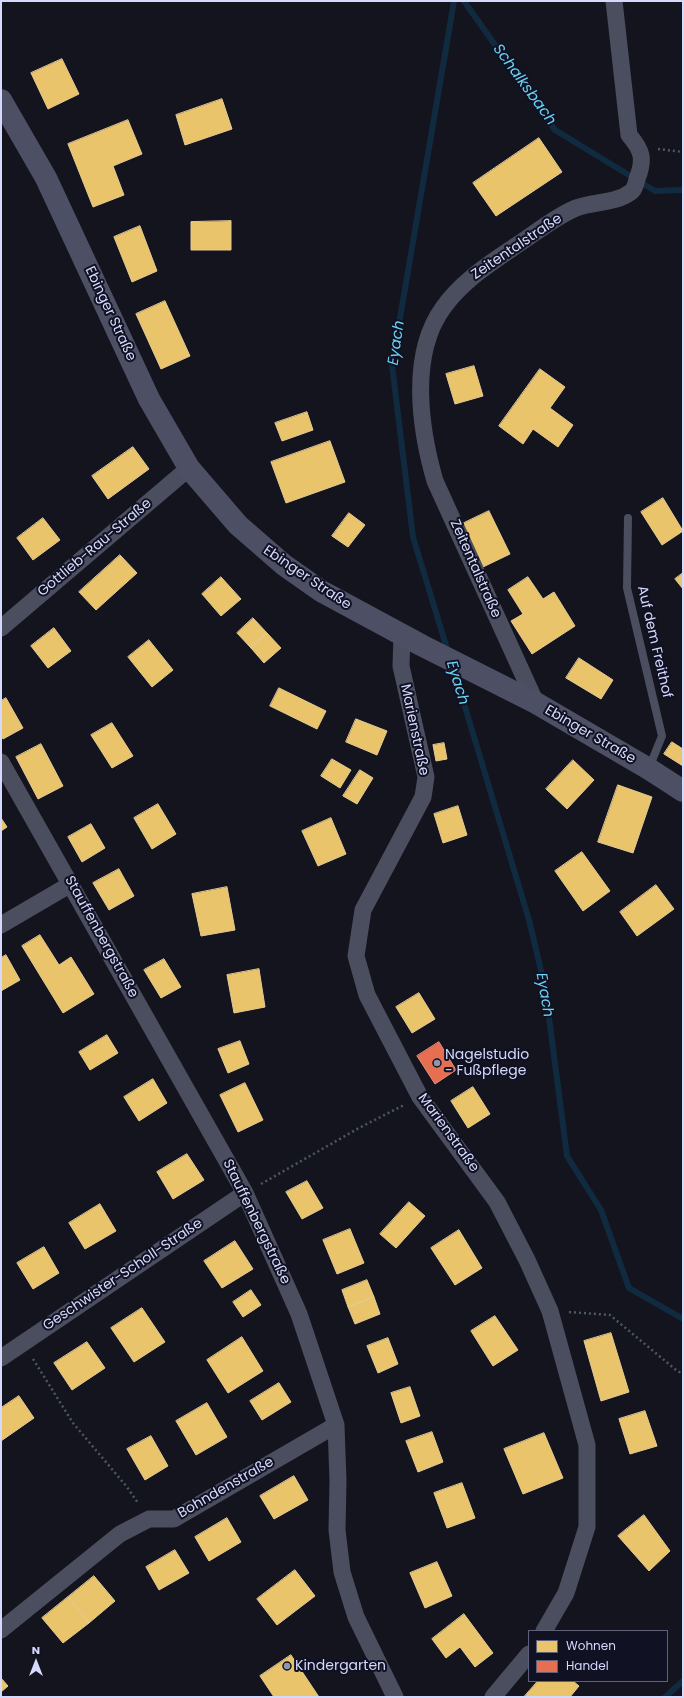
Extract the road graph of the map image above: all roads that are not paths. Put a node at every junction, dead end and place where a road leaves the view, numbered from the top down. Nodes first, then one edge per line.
1 (614, 1) edge
2 (1, 100) edge
3 (189, 468) junction
4 (628, 518) dead end
5 (1, 628) edge
6 (402, 635) junction
7 (536, 703) junction
8 (1, 762) edge
9 (649, 769) junction
10 (683, 791) edge
11 (72, 884) junction
12 (1, 925) edge
13 (245, 1193) junction
14 (1, 1358) edge
15 (336, 1425) junction
16 (1, 1630) edge
17 (545, 1630) edge
18 (528, 1655) edge
19 (395, 1697) edge
20 (493, 1697) edge

1 - 7 street, Zeitentalstraße
2 - 3 main road, Ebinger Straße
3 - 5 street, Gottlieb-Rau-Straße
3 - 6 main road, Ebinger Straße
4 - 9 lane, Auf dem Freithof
6 - 7 main road, Ebinger Straße
6 - 17 street, Marienstraße
7 - 9 main road, Ebinger Straße
8 - 11 street, Stauffenbergstraße
9 - 10 main road, Ebinger Straße
11 - 12 street
11 - 13 street, Stauffenbergstraße
13 - 14 street, Geschwister-Scholl-Straße
13 - 15 street, Stauffenbergstraße
15 - 16 street, Bohndenstraße
15 - 19 street, Stauffenbergstraße
18 - 20 street

